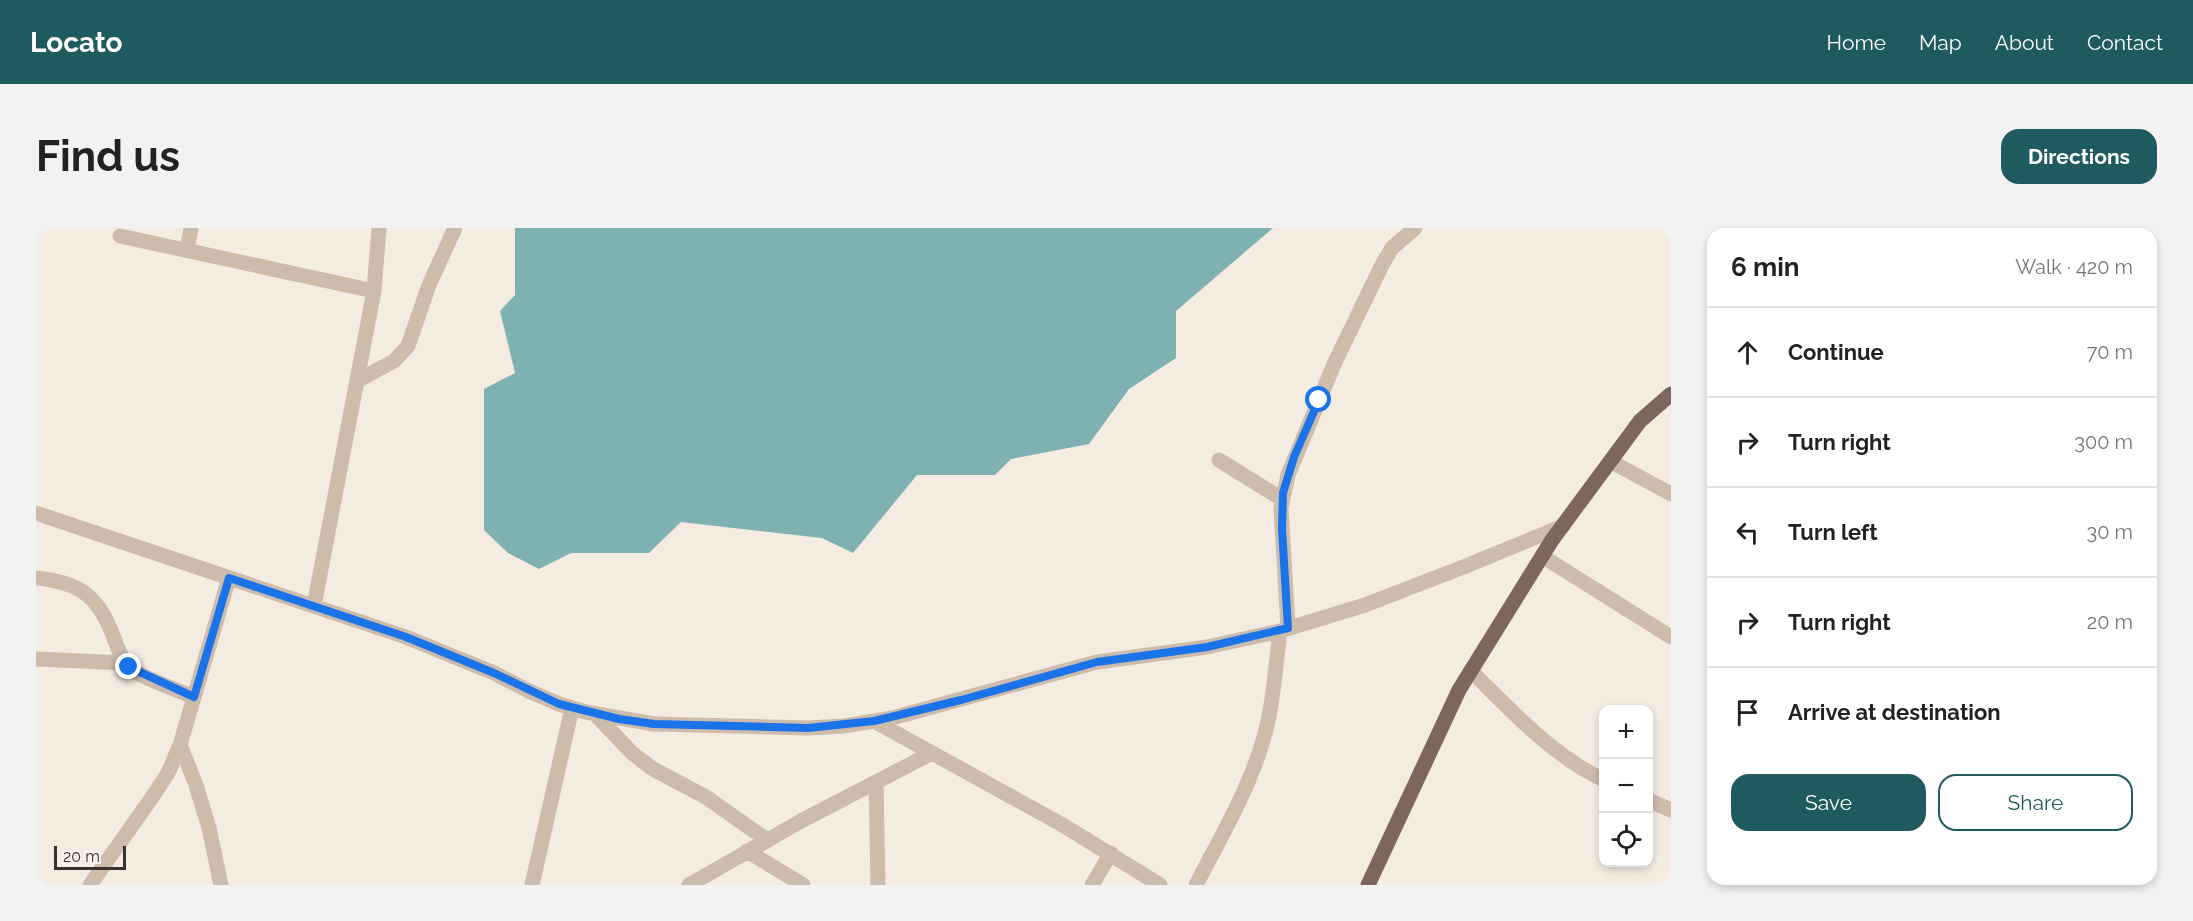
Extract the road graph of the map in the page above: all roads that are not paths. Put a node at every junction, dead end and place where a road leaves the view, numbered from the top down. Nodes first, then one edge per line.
1 (191, 228) edge
2 (379, 228) edge
3 (455, 228) edge
4 (1415, 228) edge
5 (1399, 235) edge
6 (120, 236) dead end
7 (187, 250) junction
8 (374, 291) junction
9 (357, 381) junction
10 (1671, 394) edge
11 (1219, 460) dead end
12 (1610, 461) junction
13 (1671, 494) edge
14 (1282, 499) junction
15 (36, 513) edge
16 (1563, 526) junction
17 (1542, 556) junction
18 (36, 578) edge
19 (229, 578) junction
20 (314, 606) junction
21 (1284, 630) junction
22 (1671, 637) edge
23 (36, 659) edge
24 (126, 663) junction
25 (1471, 671) junction
26 (194, 697) junction
27 (573, 708) junction
28 (595, 714) junction
29 (874, 721) junction
30 (180, 745) junction
31 (932, 753) junction
32 (1599, 777) edge
33 (876, 782) junction
34 (1653, 802) edge
35 (1671, 810) edge
36 (767, 840) junction
37 (747, 851) junction
38 (1111, 853) junction
39 (90, 885) edge
40 (221, 885) edge
41 (532, 885) edge
42 (689, 885) edge
43 (803, 885) edge
44 (878, 885) edge
45 (1092, 885) edge
46 (1160, 885) edge
47 (1197, 885) edge
48 (1368, 885) edge

1 - 7 street
2 - 8 street
3 - 9 street
4 - 5 street
5 - 14 street
6 - 7 street
7 - 8 street
8 - 9 street
9 - 20 street
10 - 12 main road
11 - 14 street
12 - 13 street
12 - 16 main road
14 - 21 street
15 - 19 street
16 - 17 main road
16 - 21 street
17 - 22 street
17 - 25 main road
18 - 24 street
19 - 20 street
19 - 26 street
20 - 27 street
21 - 29 street
21 - 47 street
23 - 24 street
24 - 26 street
25 - 32 street
25 - 48 main road
26 - 30 street
27 - 28 street
27 - 41 street
28 - 29 street
28 - 36 street
29 - 31 street
30 - 39 street
30 - 40 street
31 - 33 street
31 - 38 street
33 - 36 street
33 - 44 street
34 - 35 street
36 - 37 street
37 - 42 street
37 - 43 street
38 - 45 street
38 - 46 street

